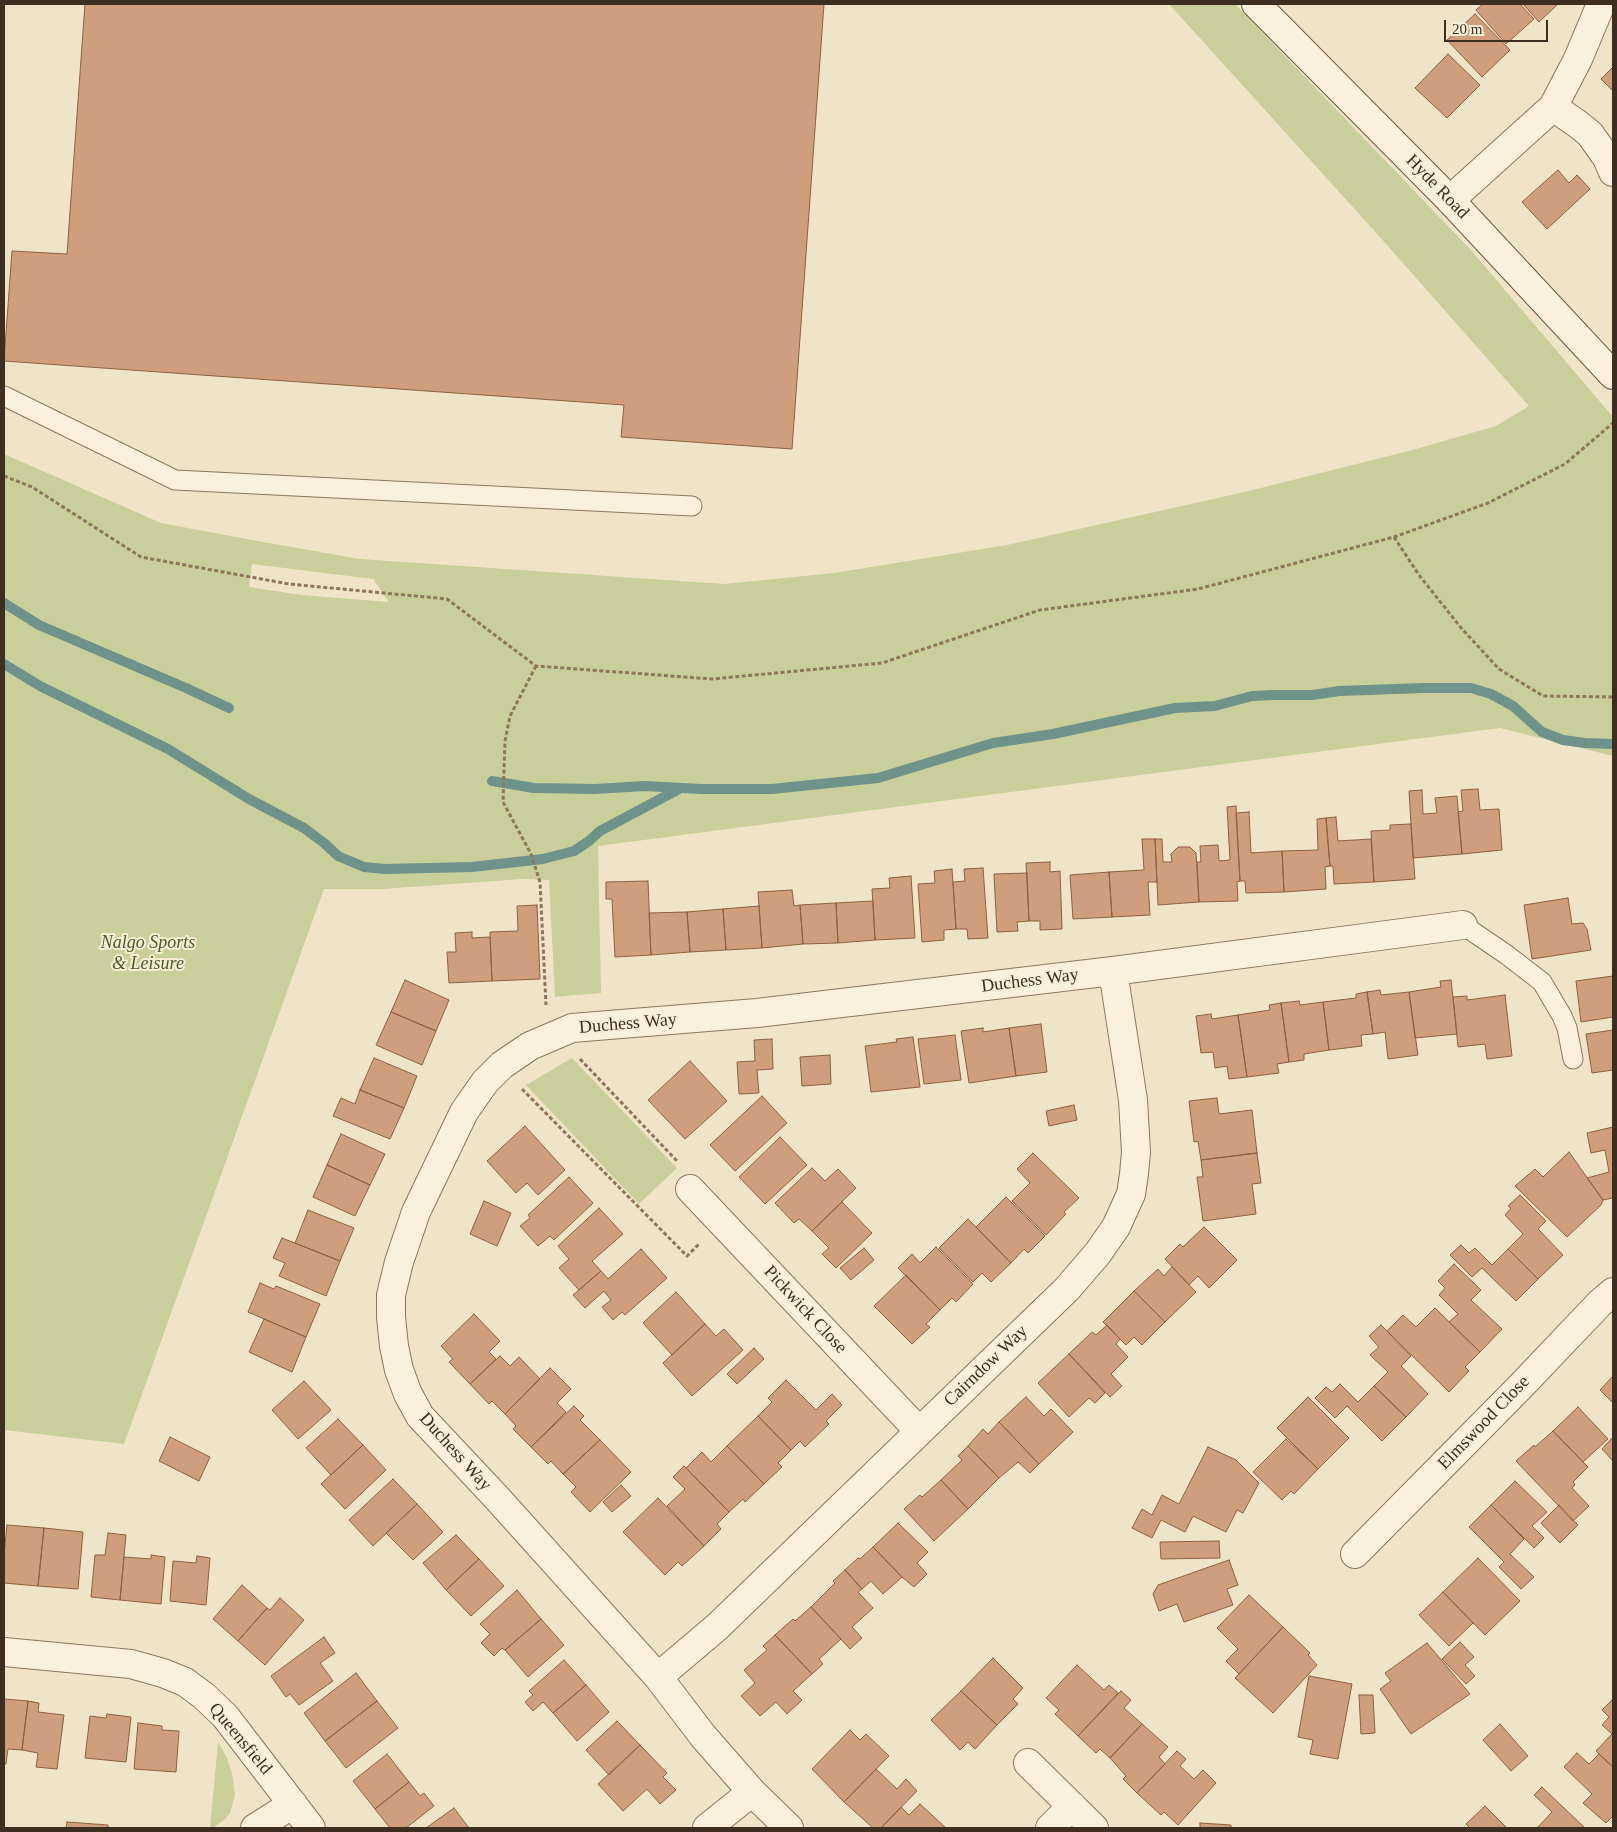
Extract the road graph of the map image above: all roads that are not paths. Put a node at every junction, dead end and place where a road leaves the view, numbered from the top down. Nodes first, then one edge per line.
1 (1256, 4) edge
2 (1602, 4) edge
3 (1553, 107) junction
4 (1613, 172) edge
5 (1450, 200) junction
6 (1613, 375) edge
7 (4, 396) edge
8 (692, 506) dead end
9 (1463, 925) joint
10 (1113, 971) junction
11 (1573, 1060) dead end
12 (690, 1189) dead end
13 (1613, 1292) edge
14 (919, 1431) junction
15 (1355, 1554) dead end
16 (4, 1652) edge
17 (658, 1677) junction
18 (1028, 1763) dead end
19 (752, 1792) junction
20 (292, 1804) junction
21 (1072, 1806) junction
22 (254, 1828) edge
23 (311, 1828) edge
24 (707, 1828) edge
25 (790, 1828) edge
26 (1050, 1828) edge
27 (1094, 1828) edge

1 - 5 street, Hyde Road
2 - 3 street
3 - 4 street
3 - 5 street
5 - 6 street, Hyde Road
7 - 8 lane
9 - 10 street, Duchess Way
9 - 11 lane
10 - 14 street, Cairndow Way
10 - 17 street, Duchess Way
12 - 14 street, Pickwick Close
13 - 15 street, Elmswood Close
14 - 17 street, Cairndow Way
16 - 20 street, Queensfield
17 - 19 street, Duchess Way
18 - 21 street
19 - 24 street
19 - 25 street, Duchess Way
20 - 22 street
20 - 23 street, Queensfield
21 - 26 street
21 - 27 street

